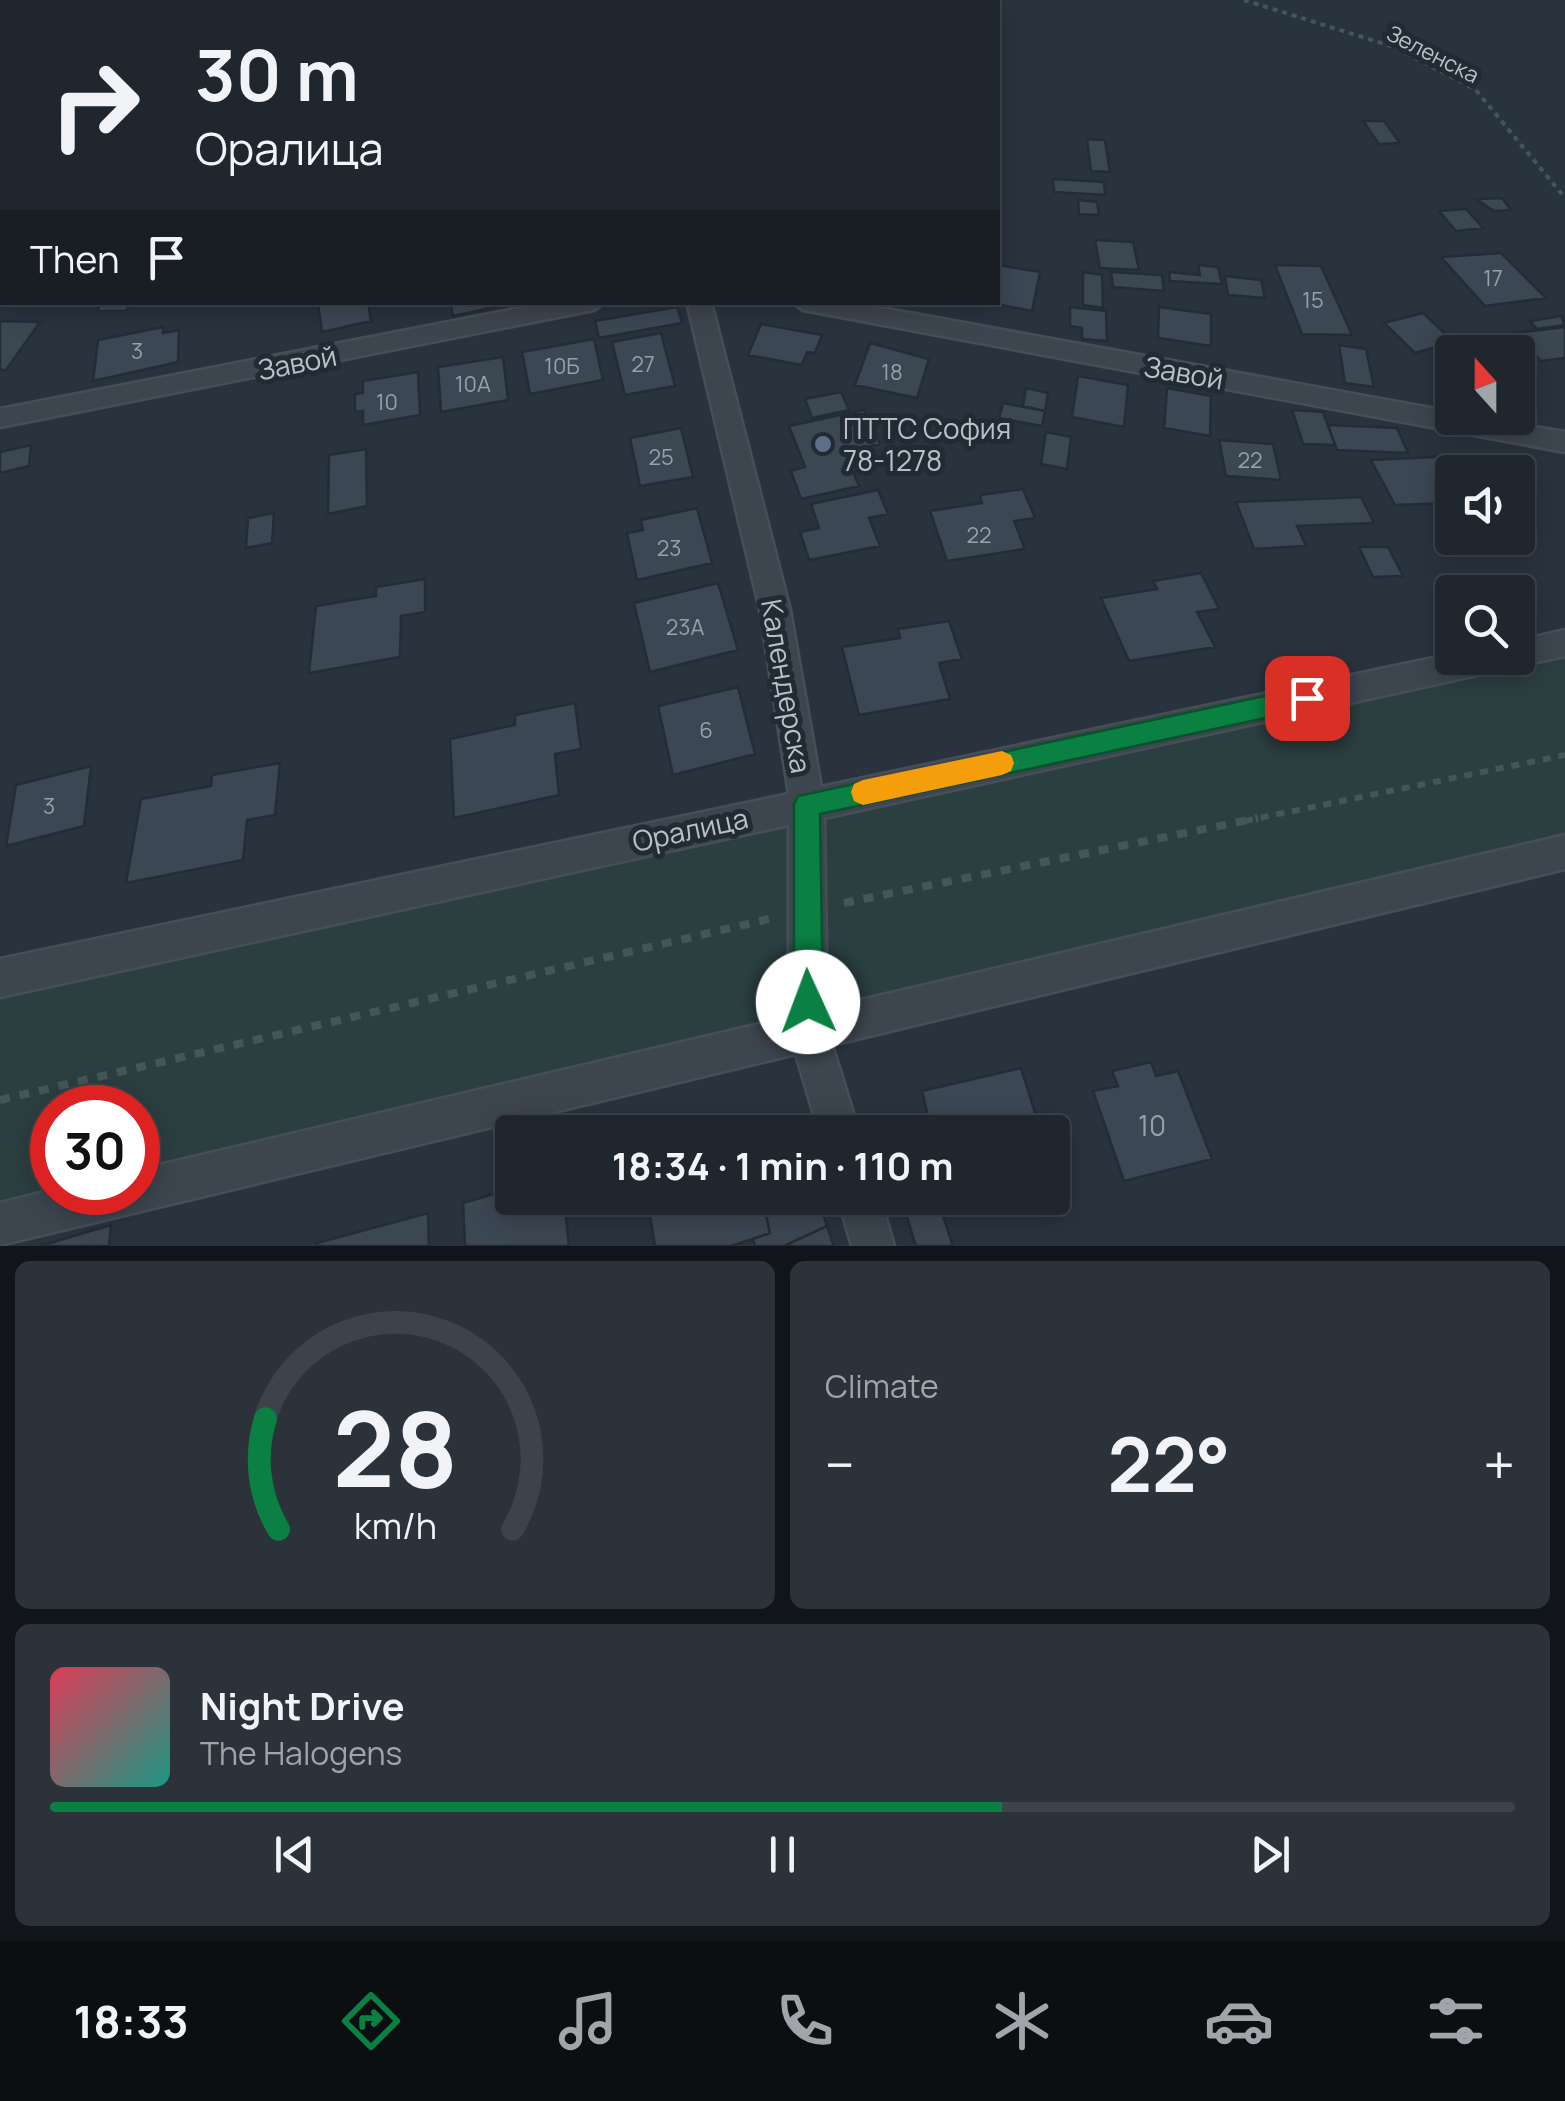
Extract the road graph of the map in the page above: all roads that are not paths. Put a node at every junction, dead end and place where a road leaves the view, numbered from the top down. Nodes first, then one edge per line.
1 (579, 305) edge
2 (700, 305) edge
3 (819, 305) edge
4 (0, 418) edge
5 (1565, 442) edge
6 (1565, 644) edge
7 (1535, 650) edge
8 (1435, 672) edge
9 (807, 804) junction
10 (1565, 852) edge
11 (0, 978) edge
12 (809, 1032) junction
13 (834, 1115) edge
14 (160, 1186) edge
15 (38, 1215) edge
16 (864, 1215) edge
17 (0, 1224) edge
18 (873, 1246) edge

1 - 4 street, Завой
2 - 9 street, Календерска
3 - 5 street, Завой
6 - 7 street
8 - 9 street, Оралица
9 - 11 street, Оралица
9 - 12 street, Календерска
10 - 12 street
12 - 13 street, Календерска
12 - 14 street
15 - 17 street
16 - 18 street

